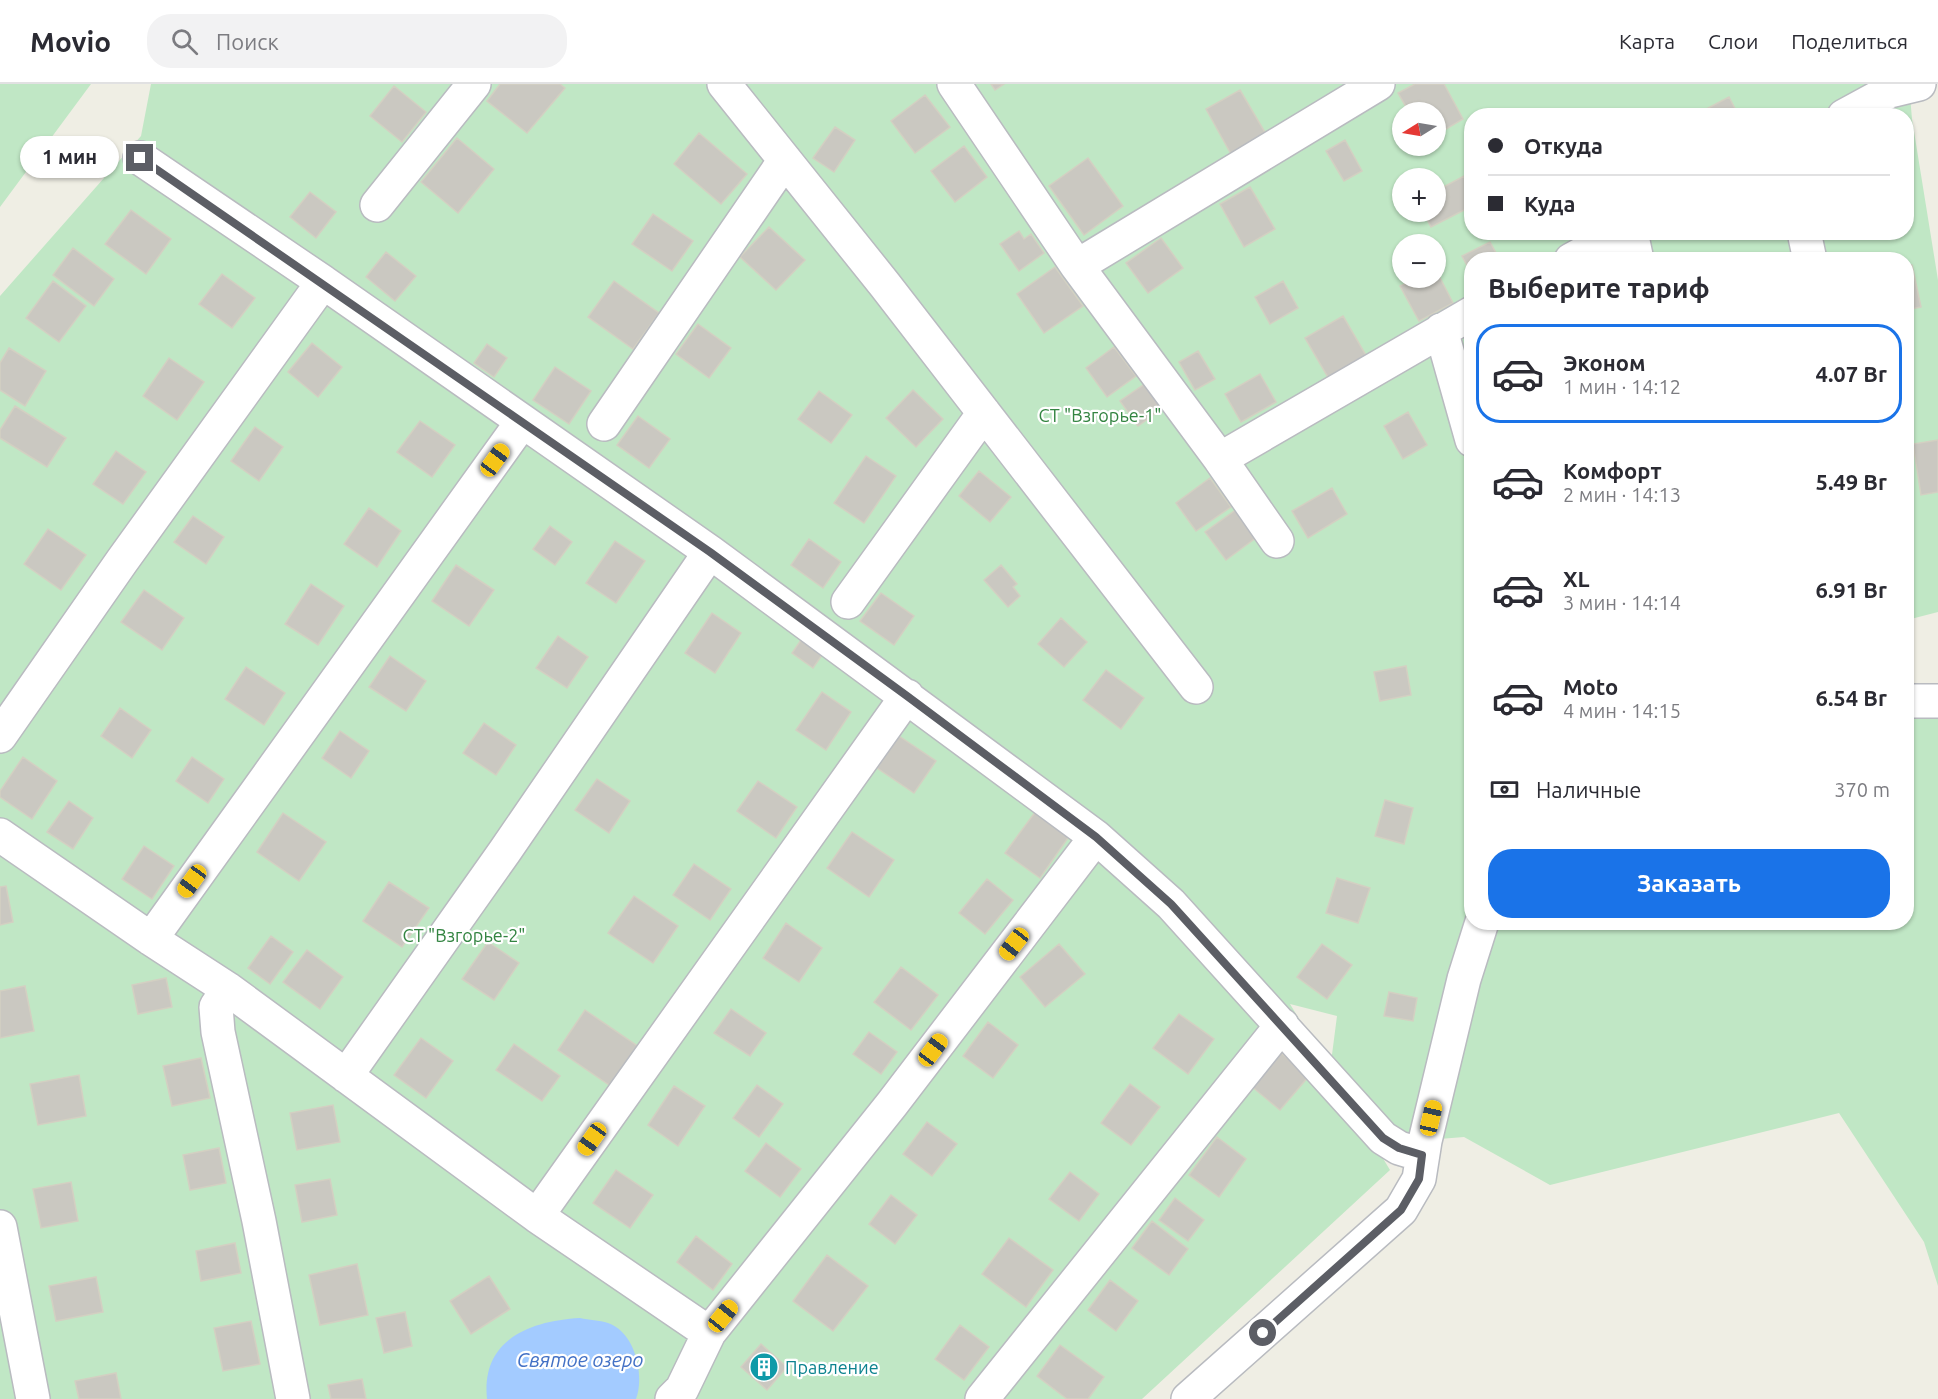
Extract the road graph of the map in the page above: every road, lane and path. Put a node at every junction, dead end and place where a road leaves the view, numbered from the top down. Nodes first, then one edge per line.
1 (474, 84) edge
2 (724, 84) edge
3 (954, 84) edge
4 (1378, 84) edge
5 (1919, 84) edge
6 (1859, 108) edge
7 (140, 158) dead end
8 (785, 160) junction
9 (377, 206) dead end
10 (1607, 240) edge
11 (1586, 252) edge
12 (1077, 266) junction
13 (322, 282) junction
14 (1464, 317) edge
15 (1441, 330) junction
16 (1464, 412) edge
17 (984, 413) junction
18 (522, 422) junction
19 (603, 424) dead end
20 (1220, 459) junction
21 (1277, 541) dead end
22 (710, 552) junction
23 (848, 602) dead end
24 (1196, 687) dead end
25 (907, 696) junction
26 (1914, 701) edge
27 (1938, 701) edge
28 (0, 736) edge
29 (0, 835) edge
30 (1096, 837) junction
31 (1479, 930) edge
32 (151, 939) junction
33 (228, 989) junction
34 (1282, 1025) junction
35 (346, 1076) junction
36 (1422, 1155) junction
37 (537, 1216) junction
38 (0, 1227) edge
39 (710, 1334) junction
40 (33, 1399) edge
41 (293, 1399) edge
42 (672, 1399) edge
43 (982, 1399) edge
44 (1188, 1399) edge

1 - 9 street
2 - 8 street
3 - 12 street
4 - 12 street
5 - 6 street
7 - 13 street
8 - 17 street
8 - 19 street
10 - 11 street
12 - 20 street
13 - 18 street
13 - 28 street
14 - 15 street
15 - 16 street
15 - 20 street
17 - 23 street
17 - 24 street
18 - 22 street
18 - 32 street
20 - 21 street
22 - 25 street
22 - 35 street
25 - 30 street
25 - 37 street
26 - 27 street
29 - 32 street
30 - 34 street
30 - 39 street
31 - 36 street
32 - 33 street
33 - 35 street
33 - 41 street
34 - 36 street
34 - 43 street
35 - 37 street
36 - 44 street
37 - 39 street
38 - 40 street
39 - 42 street

